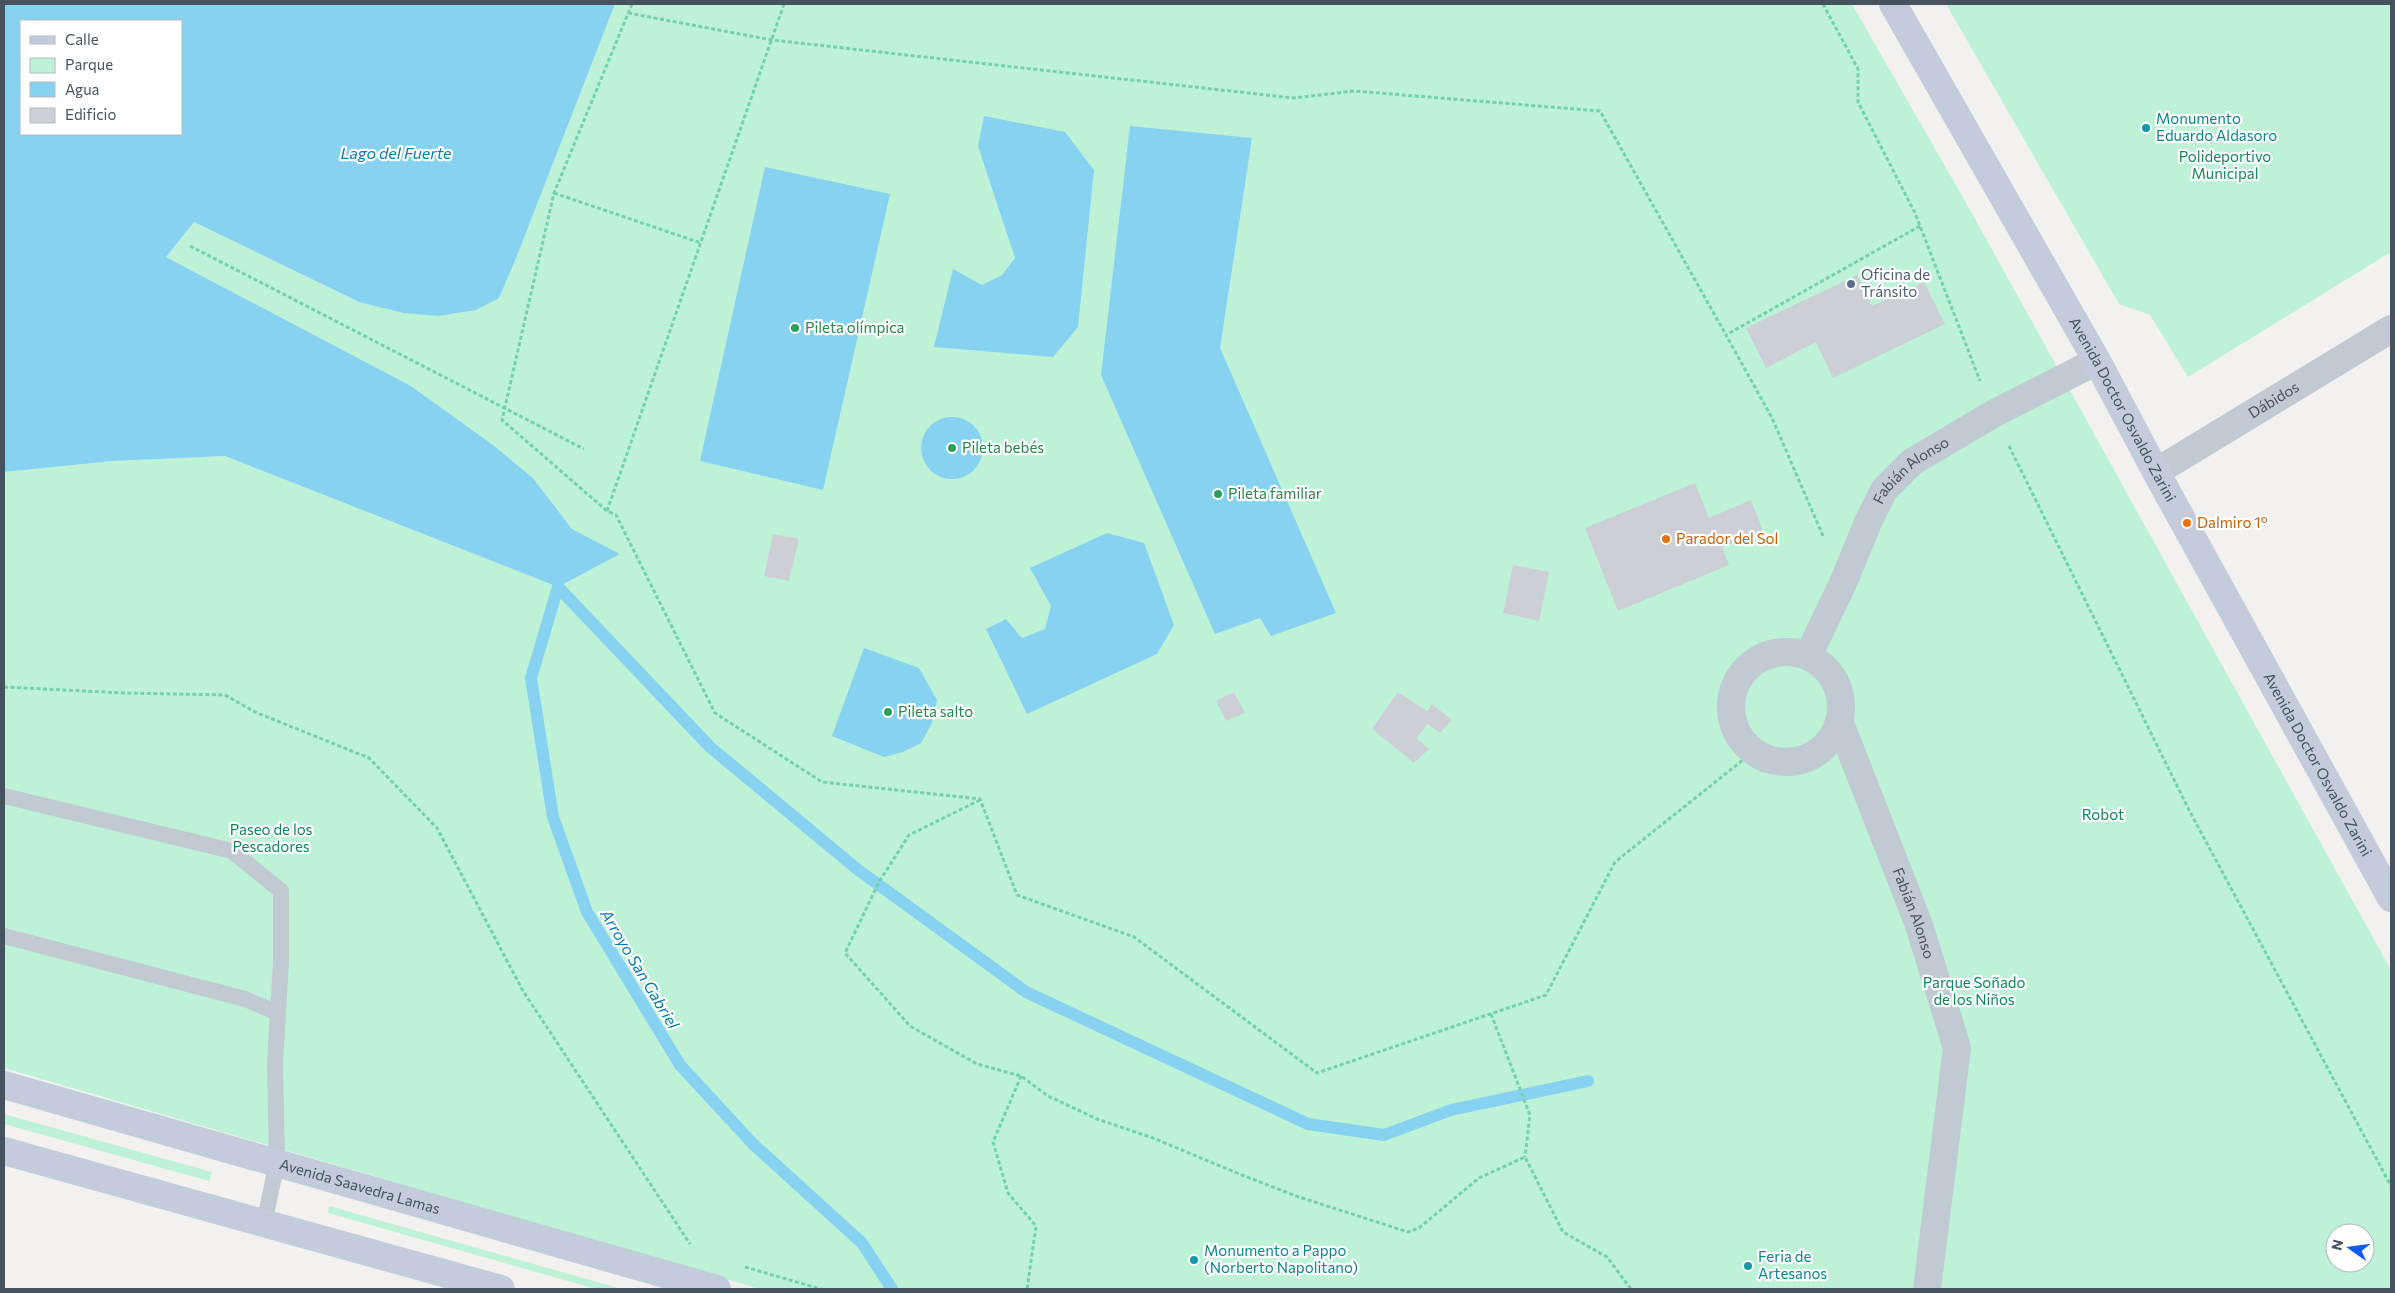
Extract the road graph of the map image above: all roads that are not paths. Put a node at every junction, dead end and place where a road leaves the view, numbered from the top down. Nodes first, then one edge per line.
1 (1893, 4) edge
2 (2391, 330) edge
3 (2097, 361) junction
4 (2156, 472) junction
5 (1808, 656) junction
6 (1840, 723) junction
7 (4, 796) edge
8 (2391, 898) edge
9 (4, 936) edge
10 (278, 1013) junction
11 (4, 1085) edge
12 (4, 1152) edge
13 (277, 1162) junction
14 (264, 1224) junction
15 (501, 1289) edge
16 (717, 1289) edge
17 (1927, 1289) edge

1 - 3 main road, Avenida Doctor Osvaldo Zarini
2 - 4 street, Dábidos
3 - 4 main road, Avenida Doctor Osvaldo Zarini
3 - 5 street, Fabián Alonso
4 - 8 main road, Avenida Doctor Osvaldo Zarini
5 - 6 street, Fabián Alonso
5 - 6 street, Fabián Alonso
6 - 17 street, Fabián Alonso
7 - 10 lane
9 - 10 lane
10 - 13 lane
11 - 13 main road, Avenida Saavedra Lamas
12 - 14 main road
13 - 14 lane
13 - 16 main road, Avenida Saavedra Lamas
14 - 15 main road

